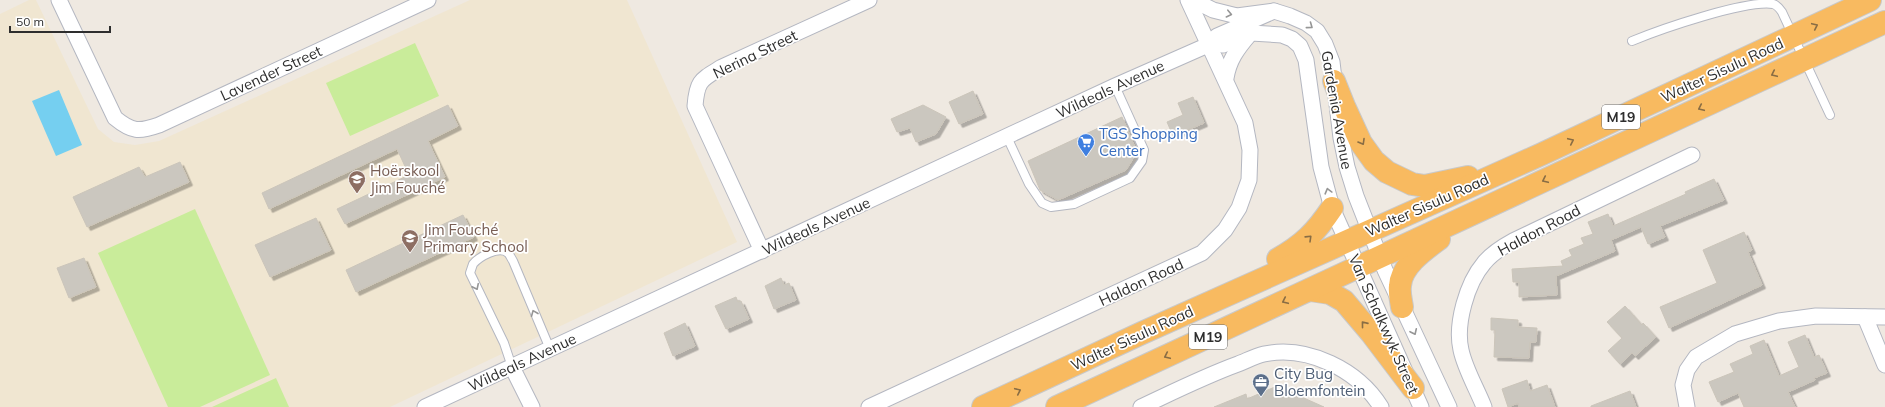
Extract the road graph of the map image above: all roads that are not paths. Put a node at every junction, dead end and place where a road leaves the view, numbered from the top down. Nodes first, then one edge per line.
1 (59, 0) edge
2 (428, 0) edge
3 (869, 0) edge
4 (1188, 0) edge
5 (1193, 0) edge
6 (1870, 0) edge
7 (1274, 11) junction
8 (1885, 22) edge
9 (1251, 33) junction
10 (1792, 37) junction
11 (1632, 41) dead end
12 (1208, 45) junction
13 (1803, 60) junction
14 (1226, 78) junction
15 (1334, 81) junction
16 (1115, 86) junction
17 (1830, 115) dead end
18 (1007, 137) junction
19 (1542, 154) junction
20 (1692, 155) dead end
21 (1492, 205) junction
22 (1332, 208) junction
23 (1369, 230) junction
24 (1346, 241) junction
25 (762, 252) junction
26 (1380, 258) junction
27 (1359, 268) junction
28 (1310, 290) junction
29 (1402, 307) junction
30 (1865, 317) junction
31 (1885, 317) edge
32 (1142, 333) junction
33 (550, 349) junction
34 (1885, 365) edge
35 (512, 367) junction
36 (1417, 398) edge
37 (425, 407) edge
38 (532, 407) edge
39 (870, 407) edge
40 (982, 407) edge
41 (1057, 407) edge
42 (1141, 407) edge
43 (1381, 407) edge
44 (1449, 407) edge
45 (1484, 407) edge
46 (1687, 407) edge

1 - 2 street, Lavender Street
3 - 25 street, Nerina Street
4 - 12 street
5 -> 7 street, Gardenia Avenue
10 -> 6 highway, Walter Sisulu Road / M19
7 - 12 street
7 -> 15 street, Gardenia Avenue
8 - 13 highway, Walter Sisulu Road / M19
9 - 12 street, Gardenia Avenue
9 - 14 street
22 -> 9 street, Gardenia Avenue
10 - 11 lane
10 - 13 lane
19 -> 10 highway, Walter Sisulu Road / M19
12 - 14 street, Haldon Road
12 - 16 street, Wildeals Avenue
13 - 17 lane
13 -> 21 highway, Walter Sisulu Road / M19
14 - 39 street, Haldon Road
15 -> 19 highway
15 - 23 street, Gardenia Avenue
16 - 18 street, Wildeals Avenue
16 - 18 lane
18 - 25 street, Wildeals Avenue
19 - 23 highway, Walter Sisulu Road / M19
20 - 45 street, Haldon Road
21 - 26 highway, Walter Sisulu Road / M19
21 - 29 highway
22 - 24 street, Gardenia Avenue
32 -> 22 highway
23 - 24 highway, Walter Sisulu Road / M19
23 - 26 street, Gardenia Avenue
24 - 27 street, Van Schalkwyk Street
24 - 32 highway, Walter Sisulu Road / M19
25 - 33 street, Wildeals Avenue
26 - 27 highway, Walter Sisulu Road / M19
26 - 29 street, Van Schalkwyk Street
27 - 28 highway, Walter Sisulu Road / M19
27 - 36 street, Van Schalkwyk Street
36 -> 28 highway
28 -> 41 highway, Walter Sisulu Road / M19
29 -> 44 street, Van Schalkwyk Street
30 - 31 street
30 - 34 street
30 - 46 street
40 -> 32 highway, Walter Sisulu Road / M19
33 - 35 street, Wildeals Avenue
33 -> 35 lane
35 - 37 street, Wildeals Avenue
35 - 38 street
42 - 43 street

